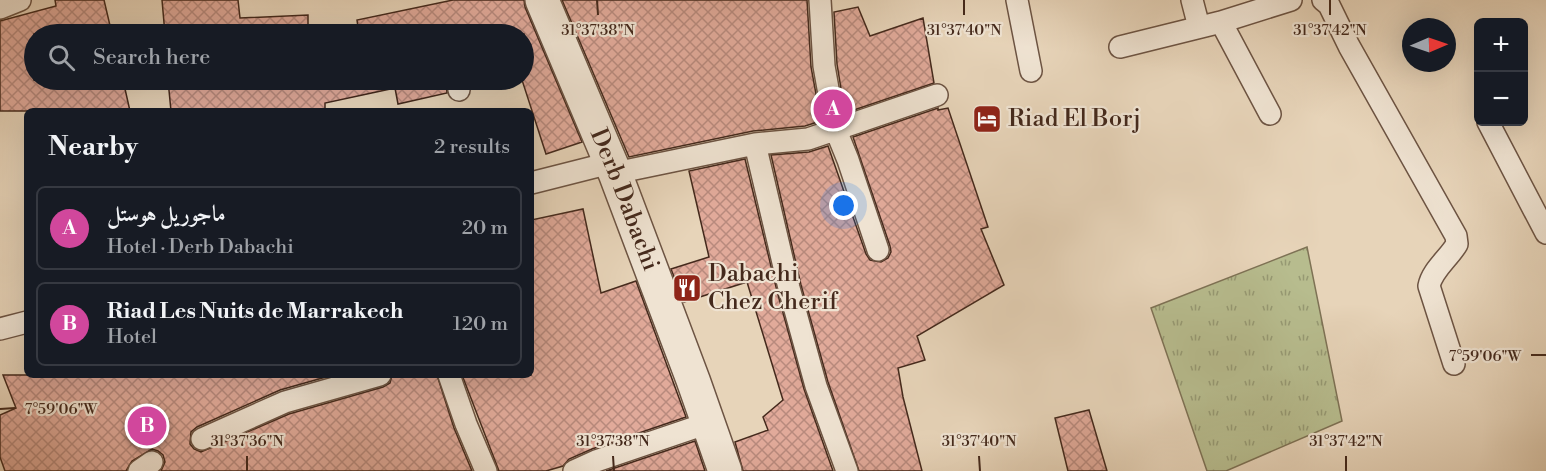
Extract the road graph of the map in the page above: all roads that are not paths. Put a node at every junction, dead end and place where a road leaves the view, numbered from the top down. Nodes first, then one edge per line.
1 (20, 0) edge
2 (542, 0) edge
3 (820, 0) edge
4 (1017, 0) edge
5 (1192, 0) edge
6 (1291, 0) edge
7 (1323, 0) edge
8 (0, 8) edge
9 (1221, 22) junction
10 (1199, 27) junction
11 (1120, 47) dead end
12 (1031, 70) dead end
13 (937, 95) dead end
14 (1270, 114) dead end
15 (1490, 126) edge
16 (835, 128) junction
17 (755, 144) junction
18 (613, 168) junction
19 (534, 182) edge
20 (1546, 232) edge
21 (878, 250) dead end
22 (24, 323) edge
23 (0, 329) edge
24 (1454, 364) dead end
25 (369, 378) edge
26 (450, 378) edge
27 (708, 423) junction
28 (202, 439) dead end
29 (486, 471) edge
30 (574, 471) edge
31 (724, 471) edge
32 (847, 471) edge

1 - 8 lane
2 - 18 street, Derb Dabachi
3 - 16 lane
4 - 12 lane
5 - 10 lane
6 - 9 lane
7 - 24 lane
9 - 10 lane
9 - 14 lane
10 - 11 lane
13 - 16 lane
15 - 20 lane
16 - 17 lane
16 - 21 lane
17 - 18 lane
17 - 32 lane
18 - 19 lane
18 - 27 street, Derb Dabachi
22 - 23 lane
25 - 28 lane
26 - 29 lane
27 - 30 lane
27 - 31 street, Derb Dabachi

